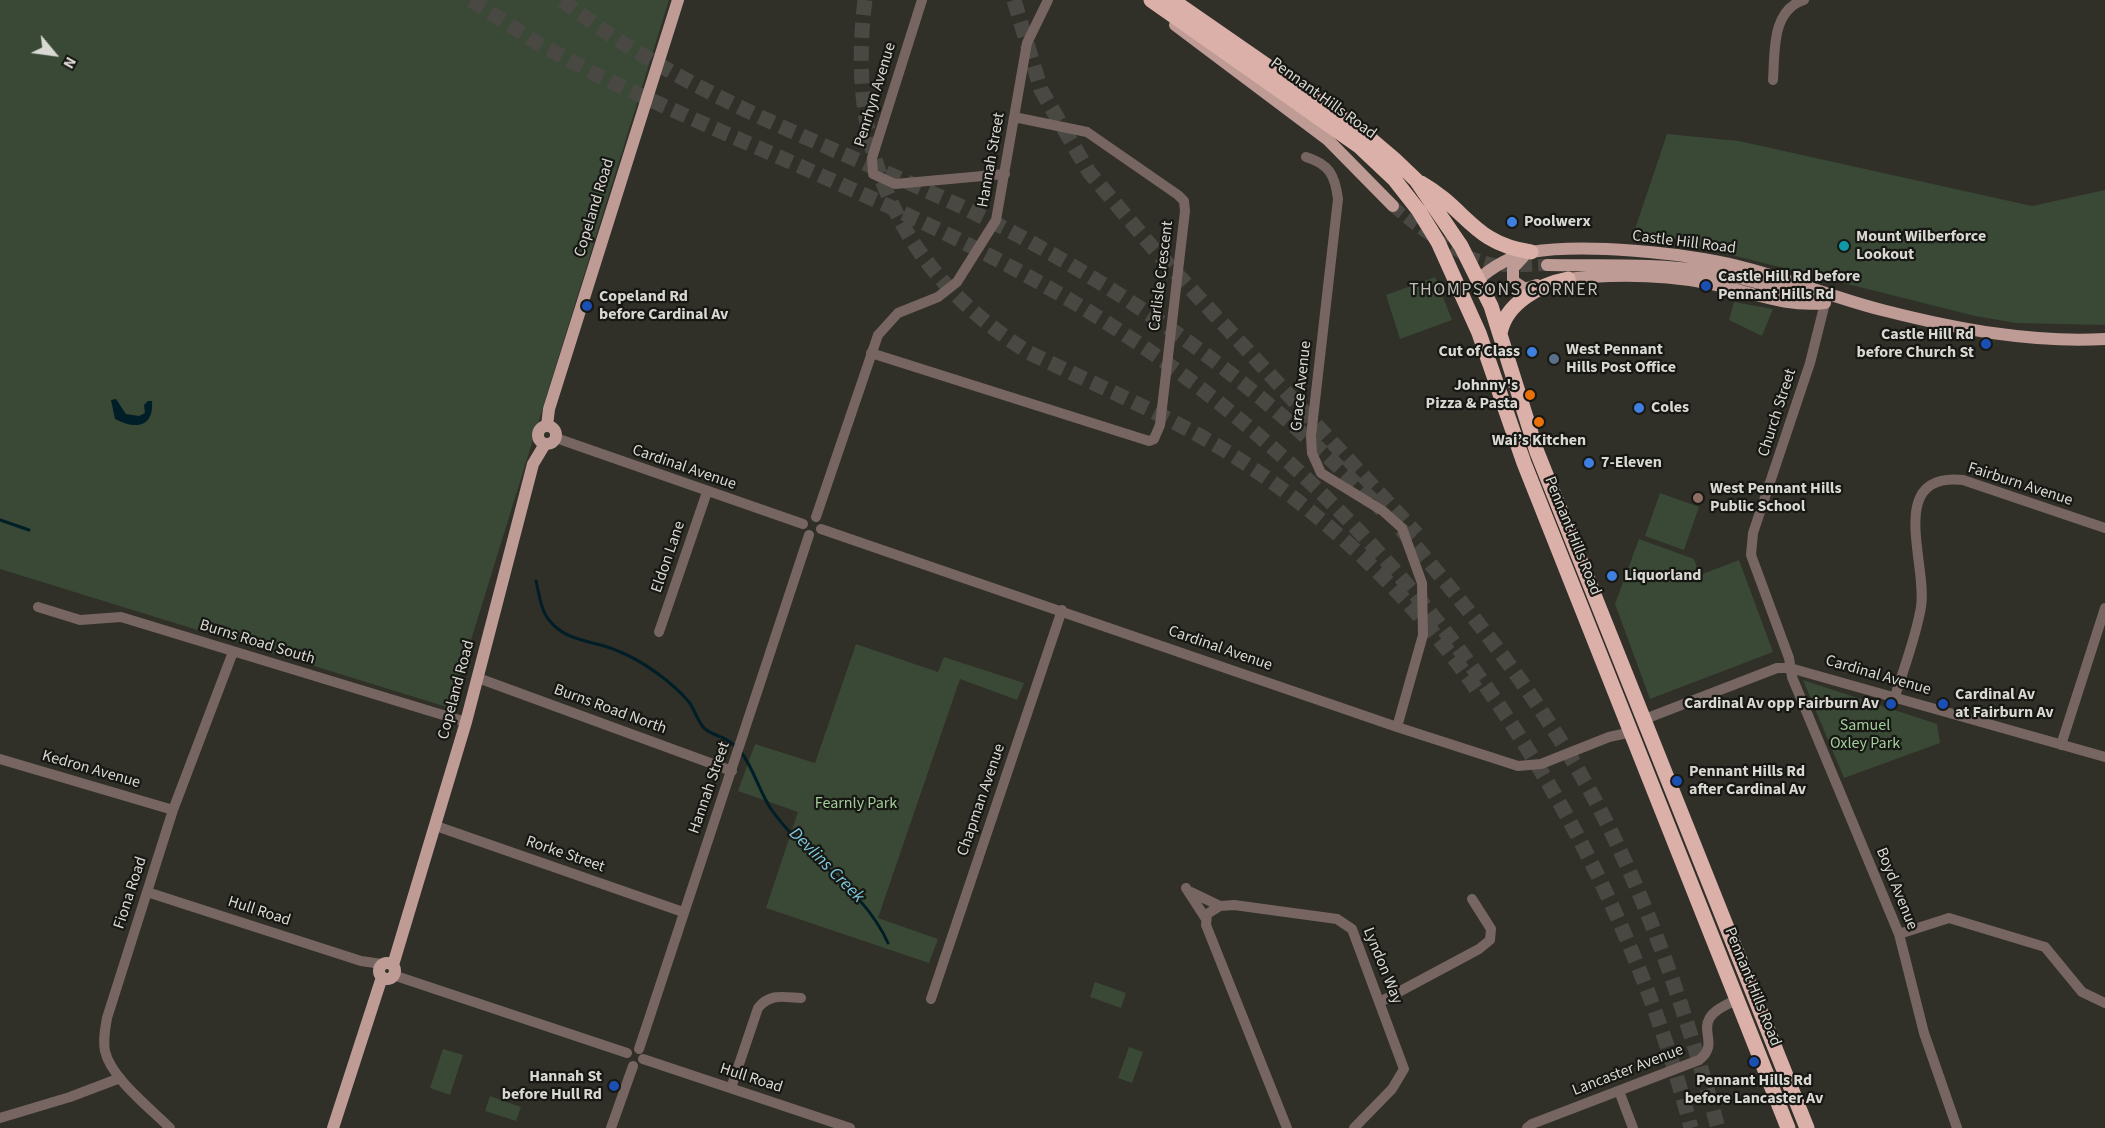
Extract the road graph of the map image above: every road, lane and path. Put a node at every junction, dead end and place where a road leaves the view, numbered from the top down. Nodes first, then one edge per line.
1 (678, 0) edge
2 (922, 0) edge
3 (1048, 0) edge
4 (1142, 0) edge
5 (1151, 0) edge
6 (1172, 0) edge
7 (1804, 0) edge
8 (1773, 80) dead end
9 (1014, 117) junction
10 (1306, 157) dead end
11 (1005, 174) junction
12 (1416, 180) junction
13 (1393, 206) tunnel mouth
14 (1531, 252) junction
15 (1547, 265) tunnel mouth
16 (1479, 279) junction
17 (1568, 279) junction
18 (1826, 298) junction
19 (1479, 333) junction
20 (1500, 334) junction
21 (2105, 339) edge
22 (871, 353) junction
23 (550, 441) junction
24 (707, 492) junction
25 (816, 517) junction
26 (803, 524) junction
27 (2105, 528) edge
28 (821, 530) junction
29 (809, 536) junction
30 (38, 607) dead end
31 (2105, 608) edge
32 (1062, 610) junction
33 (659, 632) dead end
34 (233, 651) junction
35 (1790, 668) junction
36 (478, 678) junction
37 (1895, 696) junction
38 (1636, 719) junction
39 (466, 722) junction
40 (1397, 727) junction
41 (1609, 737) junction
42 (2061, 745) junction
43 (2105, 757) edge
44 (0, 759) edge
45 (733, 766) junction
46 (173, 810) junction
47 (436, 826) junction
48 (147, 892) junction
49 (1472, 898) dead end
50 (1220, 906) junction
51 (683, 912) junction
52 (1206, 919) junction
53 (1899, 934) junction
54 (387, 970) junction
55 (801, 998) dead end
56 (931, 999) dead end
57 (1737, 1000) junction
58 (1380, 1002) junction
59 (2105, 1003) edge
60 (627, 1053) junction
61 (641, 1054) junction
62 (633, 1066) junction
63 (120, 1078) junction
64 (731, 1088) junction
65 (1619, 1091) junction
66 (0, 1118) edge
67 (170, 1128) edge
68 (333, 1128) edge
69 (611, 1128) edge
70 (850, 1128) edge
71 (1287, 1128) edge
72 (1354, 1128) edge
73 (1527, 1128) edge
74 (1633, 1128) edge
75 (1788, 1128) edge
76 (1807, 1128) edge
77 (1958, 1128) edge

1 - 23 main road, Copeland Road
2 - 11 street, Penrhyn Avenue
3 - 9 street, Hannah Street
4 - 13 main road
5 - 19 highway, Pennant Hills Road
6 - 12 highway, Pennant Hills Road
7 - 8 street
9 - 11 street, Hannah Street
9 - 22 street, Carlisle Crescent
10 - 40 street, Grace Avenue
11 - 22 street, Hannah Street
12 - 14 highway
12 - 16 highway, Pennant Hills Road
14 - 16 main road, Castle Hill Road
14 - 17 main road
14 - 18 main road, Castle Hill Road
15 - 18 main road, Castle Hill Road
16 - 19 highway
16 - 20 highway, Pennant Hills Road
17 - 18 main road
17 - 20 highway
18 - 21 main road, Castle Hill Road
18 - 35 street, Church Street
19 - 38 highway, Pennant Hills Road
20 - 38 highway, Pennant Hills Road
22 - 25 street, Hannah Street
23 - 24 street, Cardinal Avenue
23 - 36 main road, Copeland Road
24 - 26 street, Cardinal Avenue
24 - 33 street, Eldon Lane
25 - 26 street
25 - 28 street
26 - 29 street
27 - 37 street, Fairburn Avenue
28 - 29 street
28 - 32 street, Cardinal Avenue
29 - 45 street, Hannah Street
30 - 34 street, Burns Road South
31 - 42 street
32 - 40 street, Cardinal Avenue
32 - 56 street, Chapman Avenue
34 - 39 street, Burns Road South
34 - 46 street, Fiona Road
35 - 37 street, Cardinal Avenue
35 - 38 street, Cardinal Avenue
35 - 53 street, Boyd Avenue
36 - 39 main road, Copeland Road
36 - 45 street, Burns Road North
37 - 42 street, Cardinal Avenue
38 - 41 street, Cardinal Avenue
38 - 41 street
38 - 57 highway, Pennant Hills Road
38 - 76 highway, Pennant Hills Road
39 - 47 main road, Copeland Road
40 - 41 street, Cardinal Avenue
42 - 43 street, Cardinal Avenue
44 - 46 street, Kedron Avenue
45 - 51 street, Hannah Street
46 - 48 street, Fiona Road
47 - 51 street, Rorke Street
47 - 54 main road, Copeland Road
48 - 54 street, Hull Road
48 - 63 street, Fiona Road
49 - 58 street
50 - 52 street
50 - 52 street, Lyndon Way
50 - 58 street, Lyndon Way
51 - 61 street, Hannah Street
52 - 71 street, Lyndon Way
53 - 59 street
53 - 77 street, Boyd Avenue
54 - 60 street, Hull Road
54 - 68 main road, Copeland Road
55 - 64 street
57 - 65 street, Lancaster Avenue
57 - 75 highway, Pennant Hills Road
58 - 72 street, Lyndon Way
60 - 61 street
60 - 62 street
61 - 62 street
61 - 64 street, Hull Road
62 - 69 street
63 - 66 street
63 - 67 street, Fiona Road
64 - 70 street, Hull Road
65 - 73 street, Lancaster Avenue
65 - 74 street

